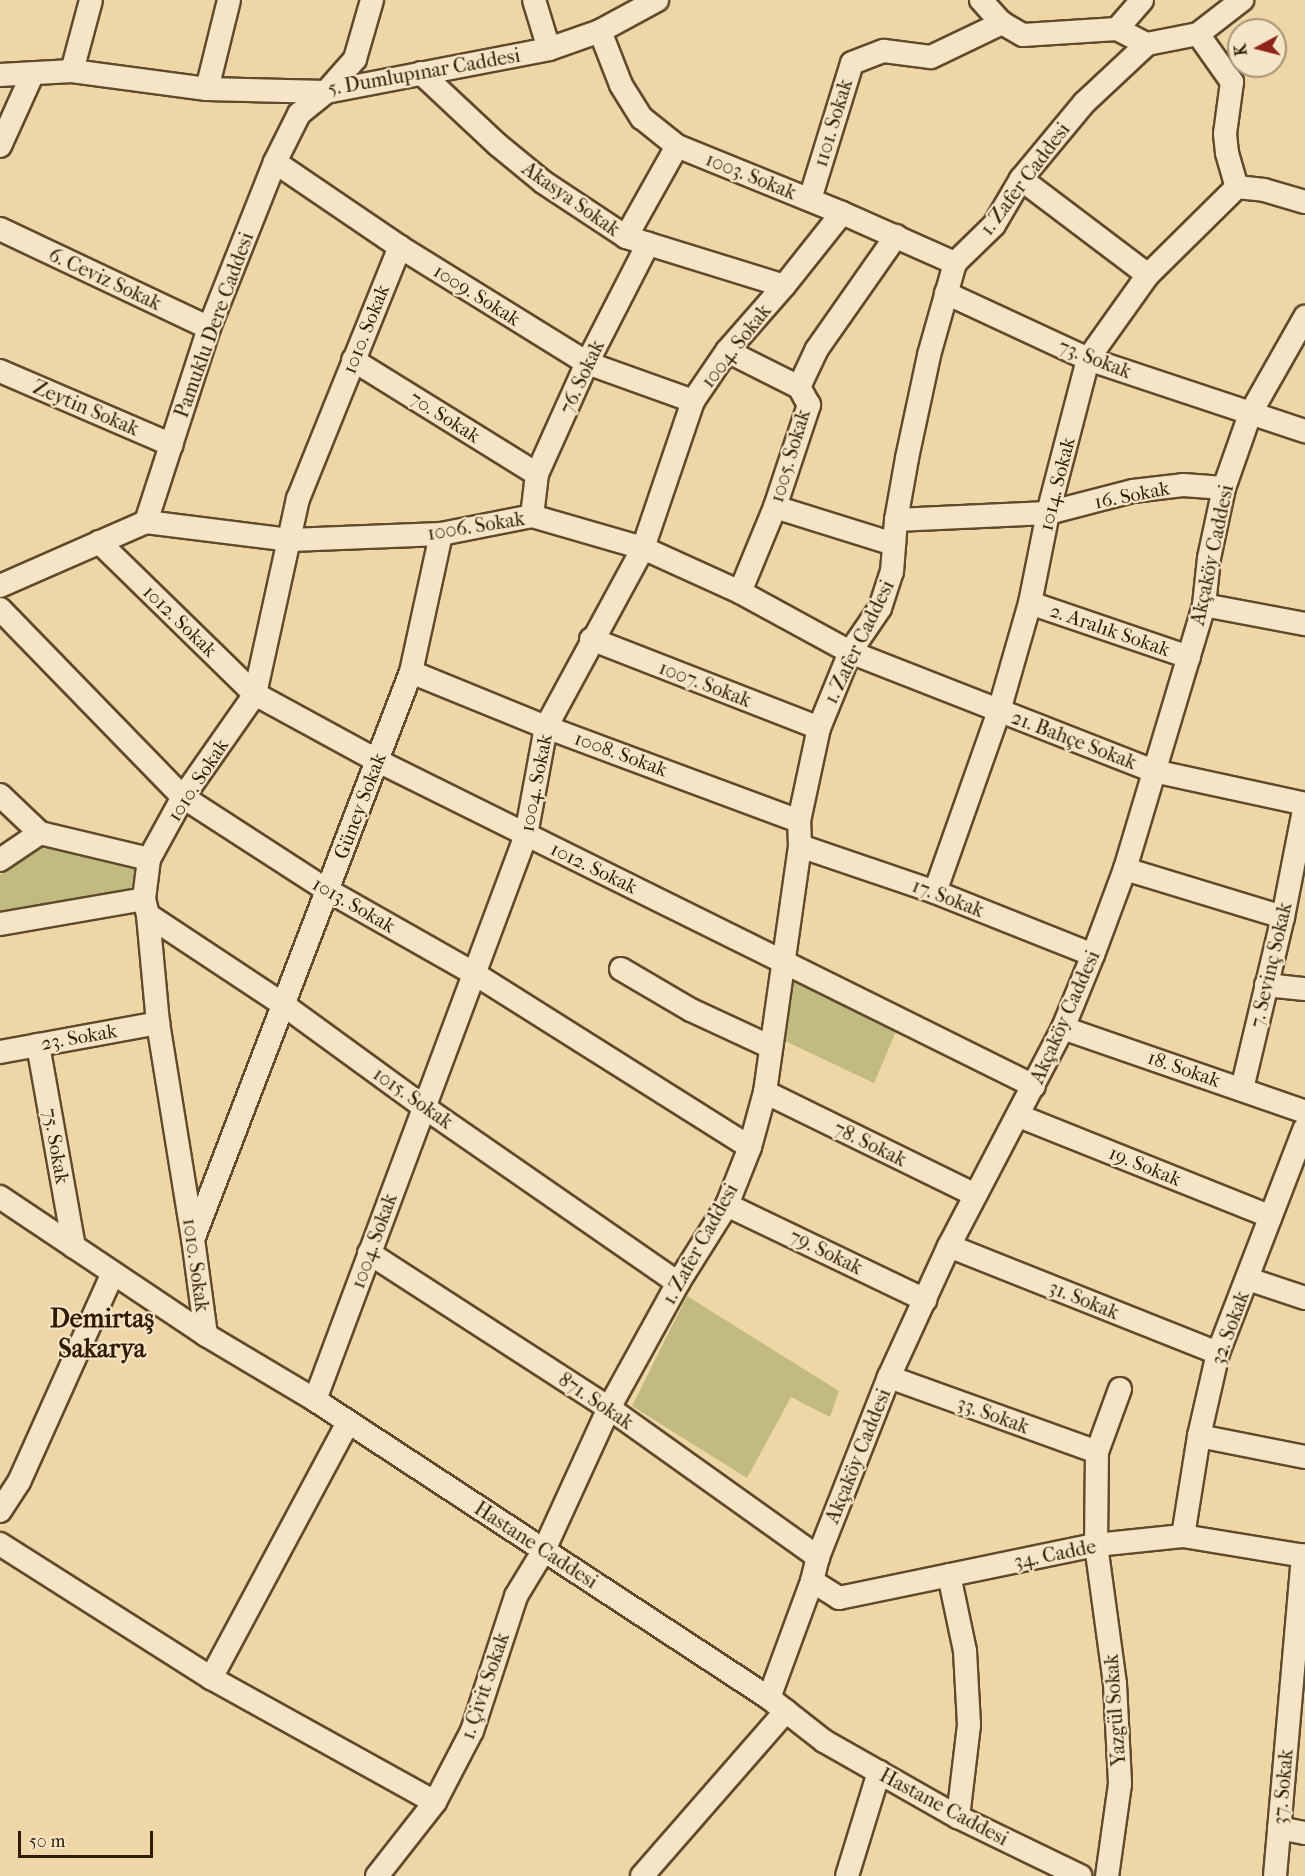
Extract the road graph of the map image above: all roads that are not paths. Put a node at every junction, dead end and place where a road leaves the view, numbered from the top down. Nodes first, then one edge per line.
1 (91, 0) edge
2 (230, 0) edge
3 (372, 0) edge
4 (534, 0) edge
5 (657, 0) edge
6 (981, 0) edge
7 (1142, 0) edge
8 (1242, 0) edge
9 (1002, 23) junction
10 (1117, 29) junction
11 (600, 31) junction
12 (1198, 34) junction
13 (1147, 44) junction
14 (549, 49) junction
15 (72, 71) junction
16 (421, 73) junction
17 (0, 75) edge
18 (32, 75) junction
19 (207, 89) junction
20 (326, 92) junction
21 (0, 146) edge
22 (676, 146) junction
23 (275, 162) junction
24 (1021, 179) junction
25 (1237, 187) junction
26 (810, 199) junction
27 (1305, 201) edge
28 (842, 213) junction
29 (0, 229) edge
30 (896, 236) junction
31 (626, 237) junction
32 (648, 244) junction
33 (400, 246) junction
34 (955, 263) junction
35 (1148, 275) junction
36 (784, 286) junction
37 (946, 293) junction
38 (1305, 317) edge
39 (209, 328) junction
40 (727, 351) junction
41 (1089, 359) junction
42 (353, 360) junction
43 (587, 363) junction
44 (0, 370) edge
45 (799, 387) junction
46 (693, 401) junction
47 (1250, 414) junction
48 (1305, 430) edge
49 (172, 445) junction
50 (537, 474) junction
51 (1224, 488) junction
52 (775, 507) junction
53 (1048, 513) junction
54 (532, 516) junction
55 (896, 520) junction
56 (146, 522) junction
57 (441, 534) junction
58 (291, 540) junction
59 (99, 542) junction
60 (894, 544) junction
61 (643, 548) junction
62 (0, 586) edge
63 (740, 592) junction
64 (1030, 603) junction
65 (1204, 604) junction
66 (0, 609) edge
67 (1305, 624) edge
68 (591, 639) junction
69 (850, 652) junction
70 (1189, 657) junction
71 (411, 672) junction
72 (255, 694) junction
73 (999, 711) junction
74 (546, 727) junction
75 (819, 728) junction
76 (378, 761) junction
77 (1154, 771) junction
78 (0, 795) edge
79 (183, 798) junction
80 (1305, 804) edge
81 (800, 820) junction
82 (40, 833) junction
83 (526, 835) junction
84 (801, 846) junction
85 (149, 859) junction
86 (0, 860) edge
87 (1125, 869) junction
88 (327, 890) junction
89 (935, 892) junction
90 (146, 907) junction
91 (1283, 917) junction
92 (0, 924) edge
93 (1093, 955) junction
94 (784, 961) junction
95 (621, 969) dead end
96 (475, 974) junction
97 (1266, 985) junction
98 (1305, 989) edge
99 (284, 1005) junction
100 (158, 1023) junction
101 (1063, 1028) junction
102 (38, 1045) junction
103 (771, 1047) junction
104 (0, 1052) edge
105 (1034, 1086) junction
106 (1242, 1089) junction
107 (765, 1092) junction
108 (424, 1107) junction
109 (1305, 1112) edge
110 (1018, 1116) junction
111 (1305, 1128) edge
112 (750, 1147) junction
113 (975, 1196) junction
114 (0, 1197) edge
115 (727, 1204) junction
116 (1271, 1217) junction
117 (194, 1239) junction
118 (949, 1246) junction
119 (74, 1247) junction
120 (369, 1253) junction
121 (113, 1273) junction
122 (1248, 1278) junction
123 (678, 1282) junction
124 (1305, 1298) edge
125 (925, 1300) junction
126 (206, 1335) junction
127 (1218, 1353) junction
128 (889, 1377) junction
129 (1120, 1389) dead end
130 (315, 1400) junction
131 (609, 1408) junction
132 (348, 1422) junction
133 (1199, 1436) junction
134 (1097, 1452) junction
135 (1305, 1457) edge
136 (0, 1511) edge
137 (1183, 1536) junction
138 (0, 1544) edge
139 (1096, 1545) junction
140 (544, 1550) junction
141 (1304, 1556) edge
142 (818, 1557) junction
143 (950, 1575) junction
144 (812, 1581) junction
145 (1299, 1663) edge
146 (211, 1678) junction
147 (778, 1704) junction
148 (879, 1772) junction
149 (435, 1802) junction
150 (958, 1817) junction
151 (1279, 1828) junction
152 (1305, 1833) edge
153 (377, 1876) edge
154 (642, 1876) edge
155 (848, 1876) edge
156 (1080, 1876) edge
157 (1107, 1876) edge
158 (1275, 1876) edge

1 - 15 street
2 - 19 street
3 - 20 street, Pamuklu Dere Caddesi
4 - 14 street
5 - 11 street, 5. Dumlupınar Caddesi
6 - 9 street
7 - 10 street
8 - 12 street
9 - 10 street
9 - 26 street, 1101. Sokak
10 - 13 street
11 - 14 street, 5. Dumlupınar Caddesi
11 - 22 street, 1003. Sokak
12 - 13 street
12 - 25 street
13 - 24 street, 1. Zafer Caddesi
14 - 16 street, 5. Dumlupınar Caddesi
15 - 18 street, 5. Dumlupınar Caddesi
15 - 19 street, 5. Dumlupınar Caddesi
16 - 20 street, 5. Dumlupınar Caddesi
16 - 31 street, Akasya Sokak
17 - 18 street, 5. Dumlupınar Caddesi
18 - 21 street
19 - 20 street, 5. Dumlupınar Caddesi
20 - 23 street, Pamuklu Dere Caddesi
22 - 26 street, 1003. Sokak
22 - 31 street
23 - 33 street, 1009. Sokak
23 - 39 street, Pamuklu Dere Caddesi
24 - 34 street, 1. Zafer Caddesi
24 - 35 street
25 - 27 street
25 - 35 street, 1014. Sokak
26 - 28 street, 1003. Sokak
28 - 30 street, 1003. Sokak
28 - 36 street, 1004. Sokak
29 - 39 street, 6. Ceviz Sokak
30 - 34 street, 1003. Sokak
30 - 45 street, 1005. Sokak
31 - 32 street, Akasya Sokak
32 - 36 street, Akasya Sokak
32 - 43 street, 76. Sokak
33 - 42 street, 1010. Sokak
33 - 43 street, 1009. Sokak
34 - 37 street, 1. Zafer Caddesi
35 - 41 street, 1014. Sokak
36 - 40 street, 1004. Sokak
37 - 41 street, 73. Sokak
37 - 55 street, 1. Zafer Caddesi
38 - 47 street, Akçaköy Caddesi
39 - 49 street, Pamuklu Dere Caddesi
40 - 45 street
40 - 46 street, 1004. Sokak
41 - 47 street, 73. Sokak
41 - 53 street, 1014. Sokak
42 - 50 street, 70. Sokak
42 - 58 street, 1010. Sokak
43 - 46 street, 1009. Sokak
43 - 50 street, 76. Sokak
44 - 49 street, Zeytin Sokak
45 - 52 street, 1005. Sokak
46 - 61 street, 1004. Sokak
47 - 48 street, 73. Sokak
47 - 51 street, Akçaköy Caddesi
49 - 56 street, Pamuklu Dere Caddesi
50 - 54 street, 76. Sokak
51 - 53 street, 16. Sokak
51 - 65 street, Akçaköy Caddesi
52 - 60 street
52 - 63 street, 1005. Sokak
53 - 55 street, 16. Sokak
53 - 64 street, 1014. Sokak
54 - 57 street, 1006. Sokak
54 - 61 street, 1006. Sokak
55 - 60 street, 1. Zafer Caddesi
56 - 58 street, 1006. Sokak
56 - 59 street
57 - 58 street, 1006. Sokak
57 - 71 street, Güney Sokak
58 - 72 street, 1010. Sokak
59 - 62 street
59 - 72 street, 1012. Sokak
60 - 69 street, 1. Zafer Caddesi
61 - 63 street, 1006. Sokak
61 - 68 street, 1004. Sokak
63 - 69 street, 1006. Sokak
64 - 70 street, 2. Aralık Sokak
64 - 73 street, 1014. Sokak
65 - 67 street
65 - 70 street, Akçaköy Caddesi
66 - 79 street, 1013. Sokak
68 - 74 street, 1004. Sokak
68 - 75 street, 1007. Sokak
69 - 73 street, 21. Bahçe Sokak
69 - 75 street, 1. Zafer Caddesi
70 - 77 street, Akçaköy Caddesi
71 - 74 street, 1008. Sokak
71 - 76 street, Güney Sokak
72 - 76 street, 1012. Sokak
72 - 79 street, 1010. Sokak
73 - 77 street, 21. Bahçe Sokak
73 - 89 street, 1014. Sokak
74 - 81 street, 1008. Sokak
74 - 83 street, 1004. Sokak
75 - 81 street, 1. Zafer Caddesi
76 - 83 street, 1012. Sokak
76 - 88 street, Güney Sokak
77 - 80 street, 21. Bahçe Sokak
77 - 87 street, Akçaköy Caddesi
78 - 82 street
79 - 85 street, 1010. Sokak
79 - 88 street, 1013. Sokak
80 - 91 street, 7. Sevinç Sokak
81 - 84 street, 1. Zafer Caddesi
82 - 85 street
82 - 86 street
83 - 94 street, 1012. Sokak
83 - 96 street, 1004. Sokak
84 - 89 street, 17. Sokak
84 - 94 street, 1. Zafer Caddesi
85 - 90 street, 1010. Sokak
87 - 91 street
87 - 93 street, Akçaköy Caddesi
88 - 96 street, 1013. Sokak
88 - 99 street, Güney Sokak
89 - 93 street, 17. Sokak
90 - 92 street
90 - 99 street, 1015. Sokak
90 - 100 street, 1010. Sokak
91 - 97 street, 7. Sevinç Sokak
93 - 101 street, Akçaköy Caddesi
94 - 103 street, 1. Zafer Caddesi
94 - 105 street, 1012. Sokak
95 - 103 street
96 - 108 street, 1004. Sokak
96 - 112 street, 1013. Sokak
97 - 98 street
97 - 106 street, 7. Sevinç Sokak
99 - 108 street, 1015. Sokak
99 - 117 street, Güney Sokak
100 - 102 street, 23. Sokak
100 - 117 street, 1010. Sokak
101 - 105 street, Akçaköy Caddesi
101 - 106 street, 18. Sokak
102 - 104 street, 23. Sokak
102 - 119 street, 75. Sokak
103 - 107 street, 1. Zafer Caddesi
105 - 110 street, Akçaköy Caddesi
106 - 109 street, 18. Sokak
107 - 112 street, 1. Zafer Caddesi
107 - 113 street, 78. Sokak
108 - 120 street, 1004. Sokak
108 - 123 street, 1015. Sokak
110 - 113 street, Akçaköy Caddesi
110 - 116 street, 19. Sokak
111 - 116 street, 32. Sokak
112 - 115 street, 1. Zafer Caddesi
113 - 118 street, Akçaköy Caddesi
114 - 119 street, Hastane Caddesi
115 - 123 street, 1. Zafer Caddesi
115 - 125 street, 79. Sokak
116 - 122 street, 32. Sokak
117 - 126 street, 1010. Sokak
118 - 125 street, Akçaköy Caddesi
118 - 127 street, 31. Sokak
119 - 121 street, Hastane Caddesi
120 - 130 street, 1004. Sokak
120 - 131 street, 871. Sokak
121 - 126 street, Hastane Caddesi
121 - 136 street
122 - 124 street
122 - 127 street, 32. Sokak
123 - 131 street, 1. Zafer Caddesi
125 - 128 street, Akçaköy Caddesi
126 - 130 street, Hastane Caddesi
127 - 133 street, 32. Sokak
128 - 134 street, 33. Sokak
128 - 142 street, Akçaköy Caddesi
129 - 134 street
130 - 132 street, Hastane Caddesi
131 - 140 street, 1. Zafer Caddesi
131 - 142 street, 871. Sokak
132 - 140 street, Hastane Caddesi
132 - 146 street
133 - 135 street
133 - 137 street, 32. Sokak
134 - 139 street
137 - 139 street, 34. Cadde
137 - 141 street, 34. Cadde
138 - 146 street
139 - 143 street, 34. Cadde
139 - 157 street, Yazgül Sokak
140 - 147 street, Hastane Caddesi
140 - 149 street, 1. Çivit Sokak
141 - 145 street, 37. Sokak
142 - 144 street, Akçaköy Caddesi
143 - 144 street, 34. Cadde
143 - 150 street
144 - 147 street, Akçaköy Caddesi
145 - 151 street, 37. Sokak
146 - 149 street
147 - 148 street, Hastane Caddesi
147 - 154 street
148 - 150 street, Hastane Caddesi
148 - 155 street
149 - 153 street, 1. Çivit Sokak
150 - 156 street, Hastane Caddesi
151 - 152 street
151 - 158 street, 37. Sokak

